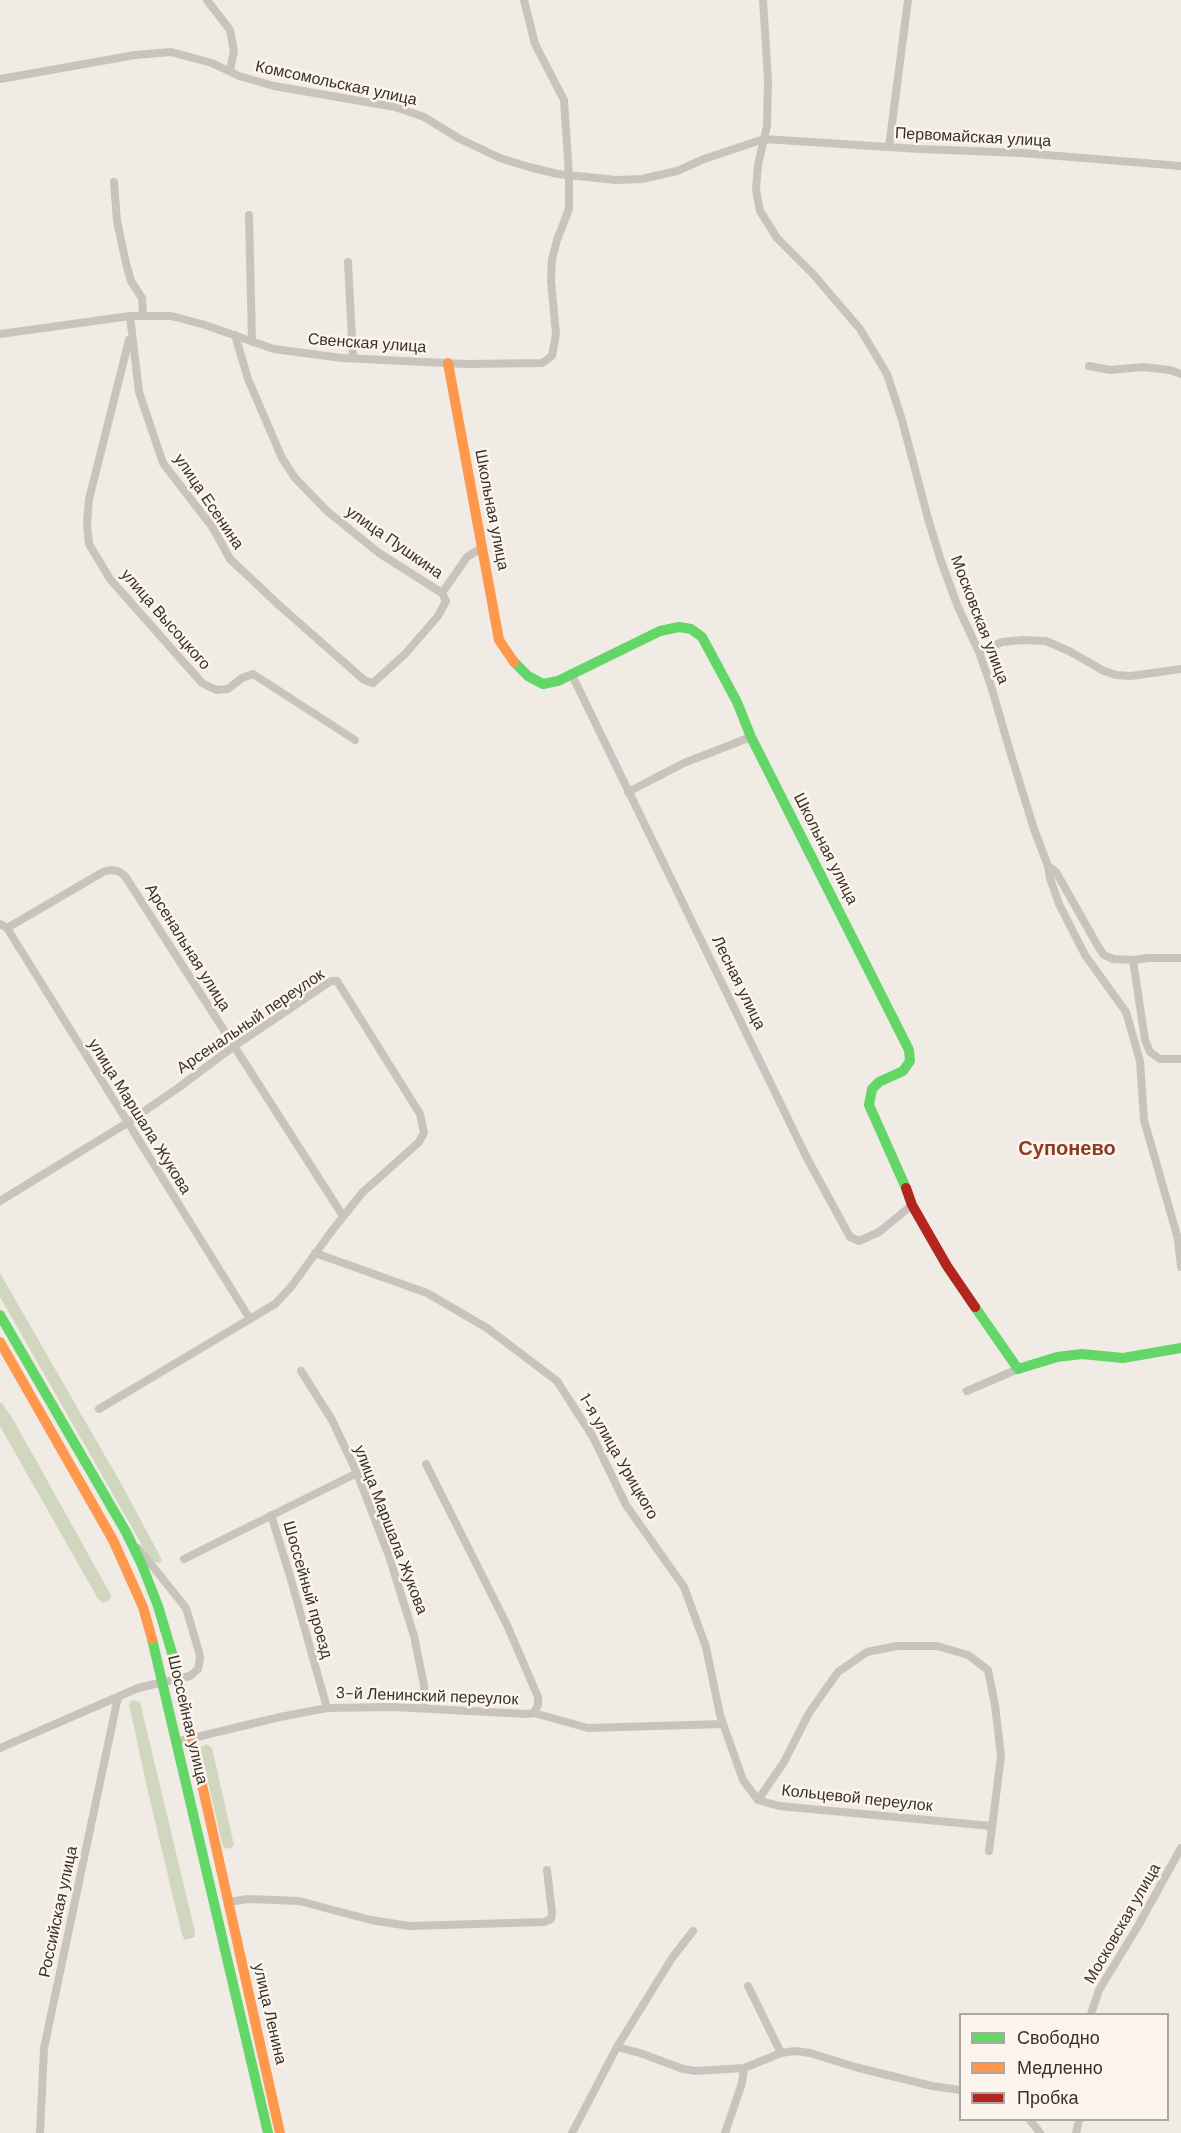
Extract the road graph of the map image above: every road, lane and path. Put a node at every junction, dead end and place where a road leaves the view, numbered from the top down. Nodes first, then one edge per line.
1 (207, 0) edge
2 (524, 0) edge
3 (763, 0) edge
4 (908, 0) edge
5 (230, 70) junction
6 (0, 79) edge
7 (764, 139) junction
8 (889, 147) junction
9 (1181, 166) edge
10 (569, 175) junction
11 (114, 182) dead end
12 (249, 215) dead end
13 (348, 262) dead end
14 (130, 316) junction
15 (143, 316) junction
16 (131, 333) junction
17 (0, 334) edge
18 (235, 335) junction
19 (252, 342) junction
20 (353, 358) junction
21 (448, 363) junction
22 (1089, 366) dead end
23 (1181, 374) edge
24 (483, 547) junction
25 (442, 593) junction
26 (979, 652) junction
27 (1181, 669) edge
28 (571, 673) junction
29 (751, 737) junction
30 (355, 740) dead end
31 (628, 792) junction
32 (1048, 866) junction
33 (4, 926) edge
34 (1181, 958) edge
35 (1133, 960) junction
36 (233, 1047) junction
37 (1181, 1059) edge
38 (127, 1123) junction
39 (0, 1201) edge
40 (912, 1205) junction
41 (343, 1216) junction
42 (1179, 1239) edge
43 (315, 1253) junction
44 (1181, 1267) edge
45 (0, 1316) edge
46 (249, 1319) junction
47 (0, 1342) edge
48 (1181, 1348) edge
49 (1018, 1370) junction
50 (301, 1371) dead end
51 (967, 1391) dead end
52 (99, 1409) dead end
53 (426, 1464) dead end
54 (357, 1473) junction
55 (271, 1515) junction
56 (126, 1532) junction
57 (184, 1559) dead end
58 (178, 1678) junction
59 (163, 1681) junction
60 (118, 1697) junction
61 (327, 1708) junction
62 (424, 1708) junction
63 (534, 1713) junction
64 (723, 1724) junction
65 (191, 1739) junction
66 (176, 1742) junction
67 (0, 1748) edge
68 (758, 1800) junction
69 (992, 1826) junction
70 (1181, 1848) edge
71 (989, 1851) dead end
72 (546, 1870) dead end
73 (228, 1902) junction
74 (693, 1931) dead end
75 (748, 1986) dead end
76 (1091, 2013) edge
77 (617, 2047) junction
78 (781, 2053) junction
79 (744, 2068) junction
80 (959, 2090) edge
81 (1031, 2121) edge
82 (40, 2133) edge
83 (268, 2133) edge
84 (280, 2133) edge
85 (572, 2133) edge
86 (725, 2133) edge
87 (1040, 2133) edge

1 - 5 street, Комсомольская улица
2 - 10 street
3 - 7 street, Московская улица
4 - 8 street
5 - 6 street, Комсомольская улица
5 - 10 street, Комсомольская улица
7 - 8 street, Первомайская улица
7 - 10 street, Комсомольская улица
7 - 26 street, Московская улица
8 - 9 street, Первомайская улица
10 - 21 street, Свенская улица
11 - 15 street
12 - 19 street
13 - 20 street
14 - 15 street, Свенская улица
14 - 16 street, улица Есенина
14 - 17 street, Свенская улица
15 - 18 street, Свенская улица
16 - 25 street, улица Есенина
16 - 30 street, улица Высоцкого
18 - 19 street, Свенская улица
18 - 25 street, улица Пушкина
19 - 20 street, Свенская улица
20 - 21 street, Свенская улица
21 - 24 main road, Школьная улица
22 - 23 street
24 - 25 street, улица Пушкина
24 - 28 main road, Школьная улица
26 - 27 street
26 - 32 street, Московская улица
28 - 29 main road, Школьная улица
28 - 31 street, Лесная улица
29 - 31 street
29 - 40 main road, Школьная улица
31 - 40 street, Лесная улица
32 - 35 street
32 - 42 street, Московская улица
33 - 36 street, Арсенальная улица
33 - 38 street, улица Маршала Жукова
34 - 35 street
35 - 37 street
36 - 38 street, Арсенальный переулок
36 - 41 street, Арсенальная улица
36 - 41 street, Арсенальный переулок
38 - 39 street, Арсенальный переулок
38 - 46 street, улица Маршала Жукова
40 - 49 main road, Школьная улица
41 - 43 street, Арсенальный переулок
42 - 44 street, Московская улица
43 - 46 street, Арсенальный переулок
43 - 64 street, 1-я улица Урицкого
45 - 56 main road, Шоссейная улица
46 - 52 street, Арсенальный переулок
47 - 59 main road, Шоссейная улица
48 - 49 main road
49 - 51 street
50 - 54 street, улица Маршала Жукова
53 - 63 street, 3-й Ленинский переулок
54 - 55 street
54 - 62 street, улица Маршала Жукова
55 - 57 street
55 - 61 street, Шоссейный проезд
56 - 58 main road, Шоссейная улица
56 - 58 street
58 - 59 street
58 - 65 main road, Шоссейная улица
59 - 60 street
59 - 66 main road, Шоссейная улица
60 - 67 street
60 - 82 street, Российская улица
61 - 62 street, 3-й Ленинский переулок
61 - 65 street, 3-й Ленинский переулок
62 - 63 street, 3-й Ленинский переулок
63 - 64 street
64 - 68 street, 1-я улица Урицкого
65 - 66 street, 3-й Ленинский переулок
65 - 73 main road, Шоссейная улица
66 - 83 main road, Шоссейная улица
68 - 69 street, Кольцевой переулок
68 - 69 street, Кольцевой переулок
69 - 71 street, Кольцевой переулок
70 - 76 street, Московская улица
72 - 73 street
73 - 84 main road, улица Ленина
74 - 77 street
75 - 78 street
77 - 79 street
77 - 85 street
78 - 79 street
78 - 80 street
79 - 86 street
81 - 87 street

